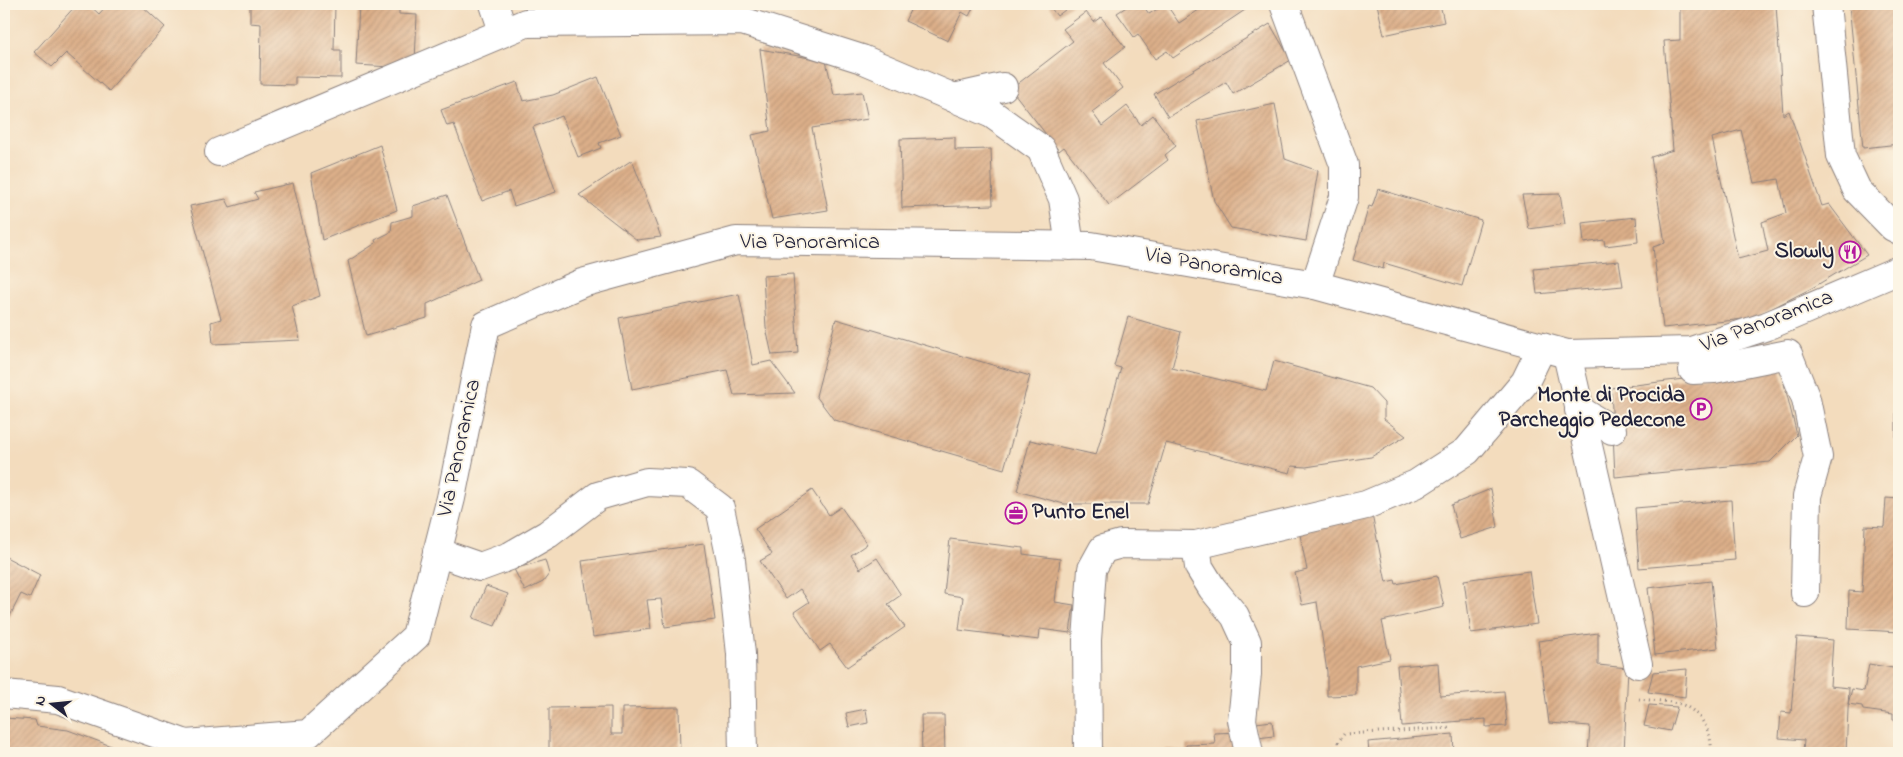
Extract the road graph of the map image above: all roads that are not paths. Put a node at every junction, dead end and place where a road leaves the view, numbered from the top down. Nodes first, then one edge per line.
1 (494, 4) edge
2 (1284, 4) edge
3 (1826, 4) edge
4 (717, 12) edge
5 (503, 31) junction
6 (1003, 87) dead end
7 (954, 98) junction
8 (219, 152) dead end
9 (1064, 199) junction
10 (1899, 230) edge
11 (1070, 246) junction
12 (1125, 252) junction
13 (1899, 270) edge
14 (1315, 285) junction
15 (1554, 350) junction
16 (1692, 366) junction
17 (1579, 410) junction
18 (1612, 430) dead end
19 (1196, 545) junction
20 (437, 552) junction
21 (1805, 593) dead end
22 (1638, 664) dead end
23 (4, 694) edge
24 (743, 753) edge
25 (1088, 753) edge
26 (1250, 753) edge

1 - 5 street
2 - 14 street
3 - 10 street
4 - 5 street
4 - 7 street
5 - 8 street
6 - 7 street
7 - 9 street
9 - 11 street
9 - 12 street
11 - 12 street, Via Panoramica
11 - 20 street, Via Panoramica
12 - 14 street, Via Panoramica
13 - 16 street, Via Panoramica
14 - 15 street, Via Panoramica
15 - 16 street, Via Panoramica
15 - 17 street
15 - 19 street
16 - 21 street
17 - 18 street
17 - 22 street
19 - 25 street
19 - 26 street
20 - 23 street, Via Panoramica
20 - 24 street

